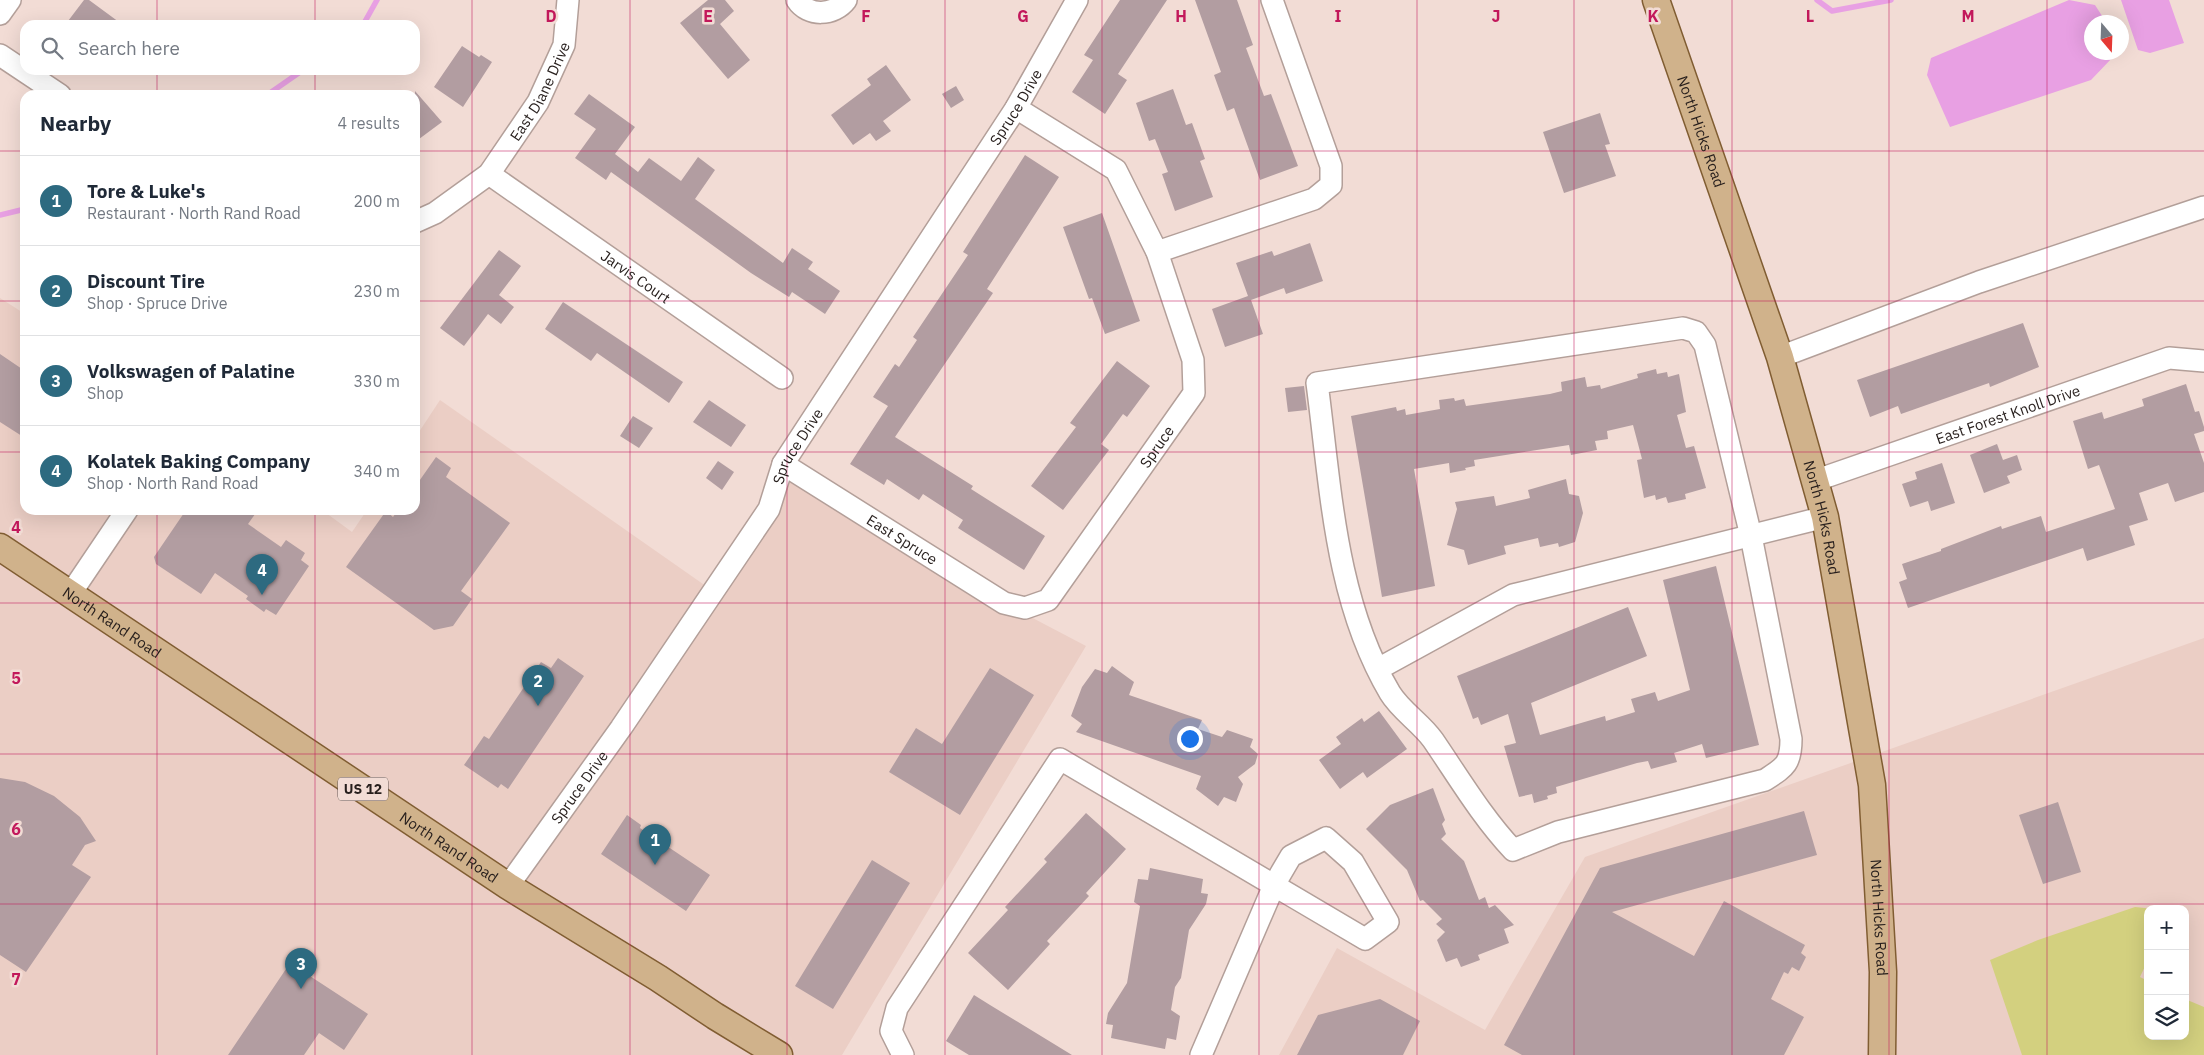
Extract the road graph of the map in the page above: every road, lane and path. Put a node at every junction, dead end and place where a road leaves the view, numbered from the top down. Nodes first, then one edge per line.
1 (10, 0) edge
2 (568, 0) edge
3 (796, 0) edge
4 (846, 0) edge
5 (1077, 0) edge
6 (1272, 0) edge
7 (1656, 0) edge
8 (0, 14) edge
9 (0, 55) edge
10 (20, 68) edge
11 (30, 75) edge
12 (52, 90) edge
13 (1016, 108) junction
14 (490, 174) junction
15 (2204, 207) edge
16 (420, 220) edge
17 (1157, 252) junction
18 (1780, 357) junction
19 (2204, 361) edge
20 (782, 378) dead end
21 (783, 464) junction
22 (1814, 481) junction
23 (124, 515) edge
24 (1825, 517) junction
25 (1751, 536) junction
26 (0, 547) edge
27 (71, 593) junction
28 (1025, 608) joint
29 (1378, 669) junction
30 (1274, 885) junction
31 (508, 886) junction
32 (779, 1055) edge
33 (903, 1055) edge
34 (1201, 1055) edge
35 (1882, 1055) edge

1 - 8 street
2 - 14 street, East Diane Drive
3 - 4 street
5 - 13 street, Spruce Drive
6 - 17 street
7 - 18 main road, North Hicks Road
9 - 10 street
11 - 12 street
13 - 17 street, Spruce
13 - 21 street, Spruce Drive
14 - 16 street
14 - 20 street, Jarvis Court
15 - 18 street
17 - 28 street, Spruce
18 - 22 main road, North Hicks Road
19 - 22 street, East Forest Knoll Drive
21 - 28 street, East Spruce
21 - 31 street, Spruce Drive
22 - 24 main road, North Hicks Road
23 - 27 street
24 - 25 street
24 - 35 main road, North Hicks Road
25 - 29 street
25 - 29 street
25 - 29 street
26 - 27 main road, North Rand Road / US 12
27 - 31 main road, North Rand Road / US 12
30 - 30 street
30 - 33 street
30 - 34 street
31 - 32 main road, North Rand Road / US 12

